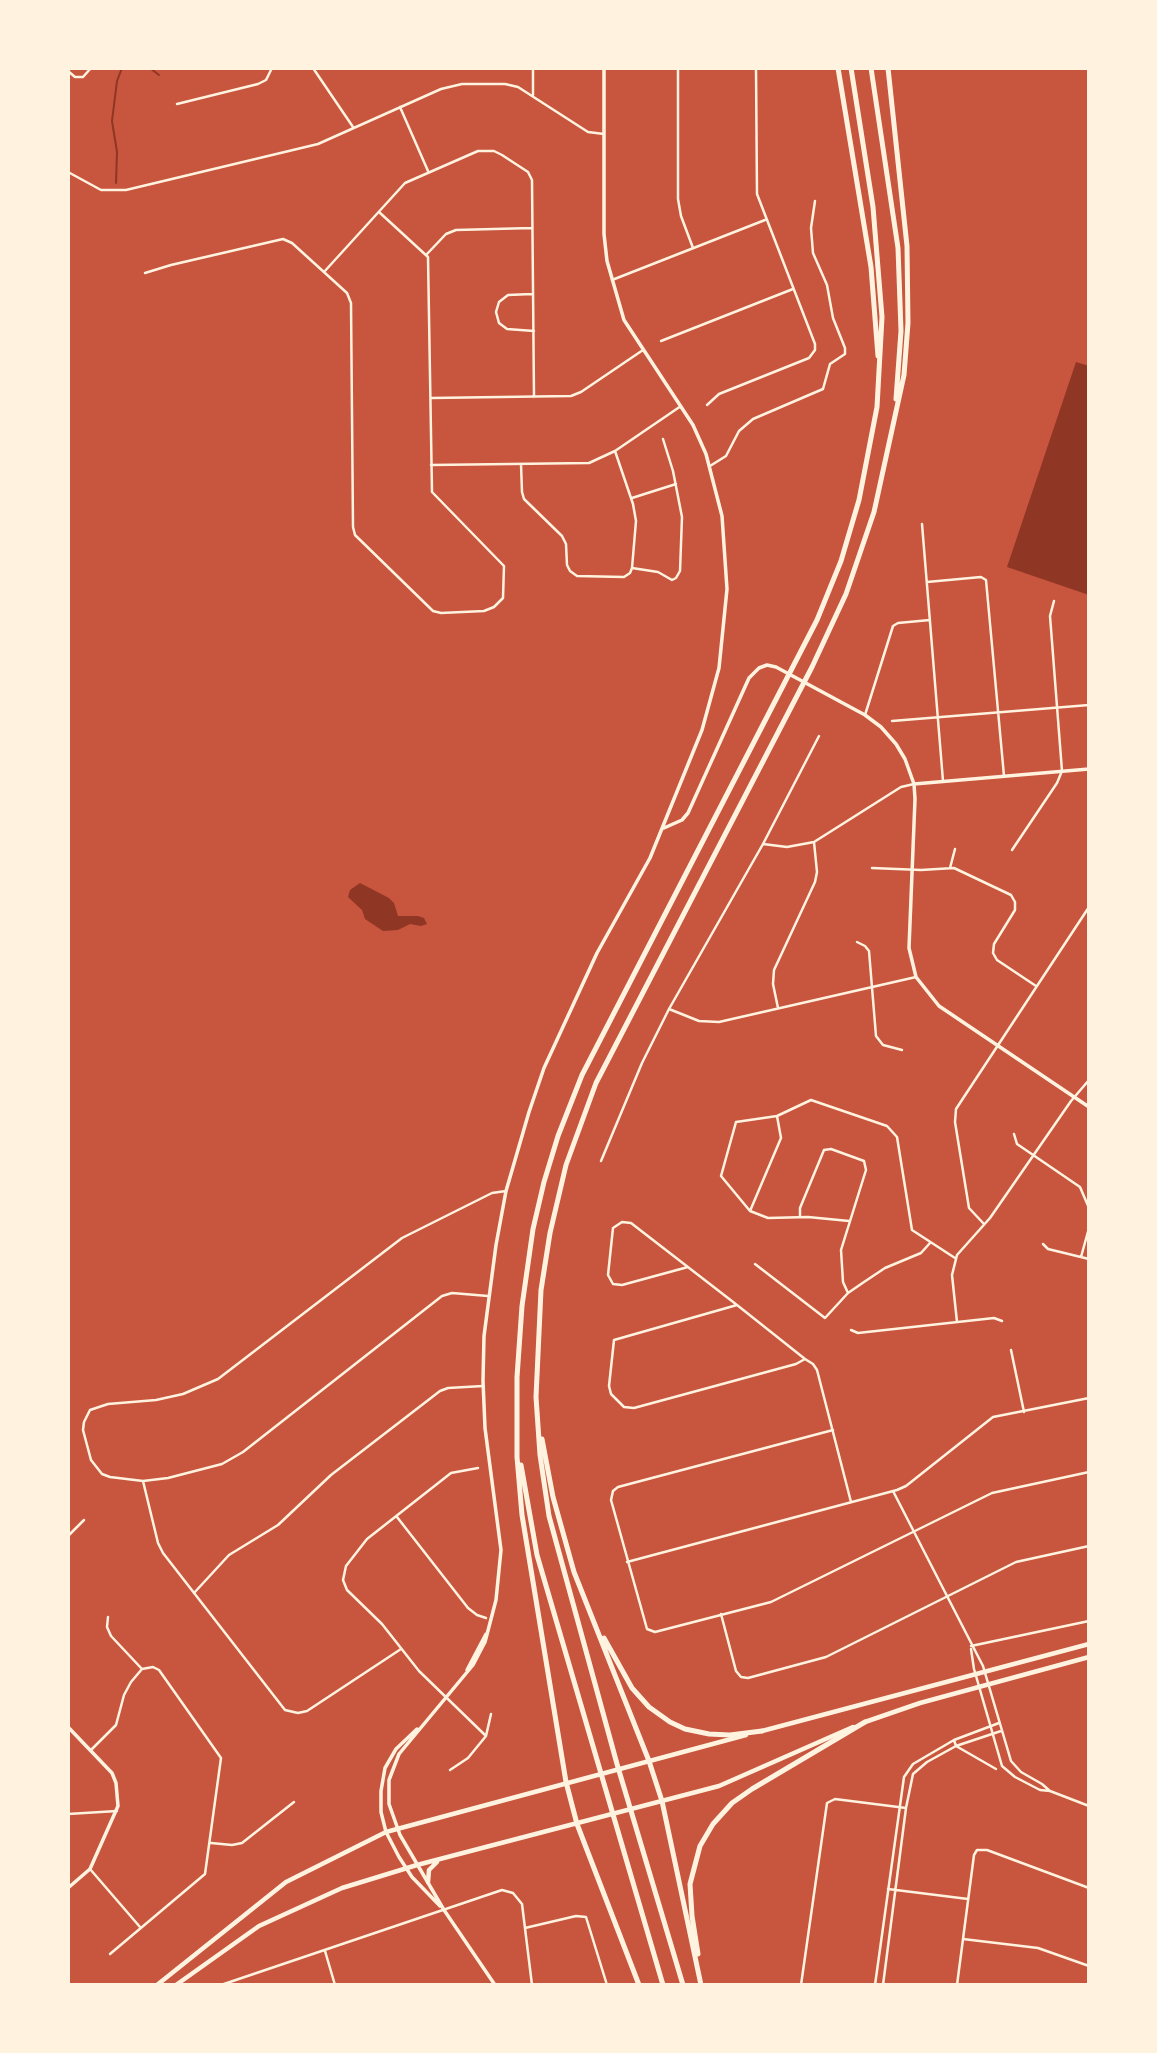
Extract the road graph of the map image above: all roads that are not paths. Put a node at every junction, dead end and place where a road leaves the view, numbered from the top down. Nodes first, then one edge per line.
1 (91, 68) edge
2 (272, 68) edge
3 (313, 68) edge
4 (533, 68) edge
5 (604, 68) edge
6 (678, 68) edge
7 (756, 68) edge
8 (838, 68) edge
9 (851, 68) edge
10 (872, 68) edge
11 (888, 68) edge
12 (68, 71) edge
13 (533, 95) junction
14 (177, 104) dead end
15 (400, 107) junction
16 (353, 127) junction
17 (604, 134) junction
18 (68, 172) edge
19 (428, 172) junction
20 (815, 201) dead end
21 (379, 212) junction
22 (765, 220) junction
23 (532, 228) junction
24 (693, 248) junction
25 (427, 254) junction
26 (324, 272) junction
27 (145, 273) dead end
28 (612, 280) junction
29 (793, 289) junction
30 (533, 294) junction
31 (534, 331) junction
32 (661, 341) dead end
33 (643, 350) junction
34 (879, 380) junction
35 (534, 397) junction
36 (431, 398) junction
37 (707, 405) dead end
38 (681, 406) junction
39 (663, 439) dead end
40 (615, 450) junction
41 (888, 451) junction
42 (521, 464) junction
43 (431, 465) junction
44 (710, 466) junction
45 (676, 484) junction
46 (631, 498) junction
47 (922, 524) dead end
48 (632, 568) junction
49 (927, 582) junction
50 (1054, 601) dead end
51 (930, 620) junction
52 (1089, 705) edge
53 (1057, 707) junction
54 (998, 712) junction
55 (865, 715) junction
56 (938, 718) junction
57 (892, 721) dead end
58 (819, 736) dead end
59 (1089, 769) edge
60 (1062, 771) junction
61 (1004, 776) junction
62 (943, 781) junction
63 (914, 784) junction
64 (666, 820) junction
65 (674, 824) junction
66 (663, 829) junction
67 (814, 842) junction
68 (764, 844) junction
69 (955, 849) dead end
70 (1013, 850) dead end
71 (872, 868) dead end
72 (950, 868) junction
73 (912, 870) junction
74 (1089, 907) edge
75 (857, 942) dead end
76 (916, 977) junction
77 (873, 986) junction
78 (1036, 986) junction
79 (669, 1009) junction
80 (778, 1009) junction
81 (997, 1045) junction
82 (902, 1050) dead end
83 (1089, 1080) edge
84 (1075, 1098) junction
85 (1089, 1107) edge
86 (778, 1116) junction
87 (1014, 1134) dead end
88 (1034, 1155) junction
89 (601, 1161) dead end
90 (506, 1191) junction
91 (1089, 1208) edge
92 (750, 1210) junction
93 (800, 1217) junction
94 (849, 1221) junction
95 (984, 1224) junction
96 (1089, 1228) edge
97 (930, 1243) junction
98 (1043, 1244) dead end
99 (1081, 1257) junction
100 (955, 1258) junction
101 (1089, 1259) edge
102 (755, 1264) dead end
103 (688, 1267) junction
104 (848, 1293) junction
105 (488, 1296) junction
106 (737, 1305) junction
107 (1002, 1321) dead end
108 (957, 1322) junction
109 (851, 1330) dead end
110 (1011, 1350) dead end
111 (805, 1359) junction
112 (483, 1387) junction
113 (536, 1397) junction
114 (1089, 1398) edge
115 (517, 1403) junction
116 (1024, 1412) junction
117 (833, 1430) junction
118 (478, 1468) dead end
119 (1089, 1472) edge
120 (143, 1481) junction
121 (893, 1491) junction
122 (851, 1502) junction
123 (396, 1516) junction
124 (84, 1520) dead end
125 (914, 1532) junction
126 (68, 1536) edge
127 (1089, 1546) edge
128 (627, 1562) junction
129 (581, 1591) junction
130 (194, 1593) junction
131 (946, 1597) junction
132 (721, 1615) junction
133 (108, 1617) dead end
134 (486, 1618) dead end
135 (1089, 1621) edge
136 (1089, 1644) edge
137 (971, 1646) junction
138 (401, 1649) junction
139 (1089, 1657) edge
140 (142, 1669) junction
141 (984, 1672) junction
142 (975, 1675) junction
143 (988, 1685) junction
144 (979, 1687) junction
145 (447, 1698) junction
146 (491, 1714) dead end
147 (864, 1722) junction
148 (999, 1723) junction
149 (421, 1726) junction
150 (990, 1726) junction
151 (68, 1727) edge
152 (762, 1731) junction
153 (1001, 1731) junction
154 (992, 1734) junction
155 (486, 1736) junction
156 (954, 1740) junction
157 (956, 1746) junction
158 (91, 1750) junction
159 (649, 1761) junction
160 (996, 1769) dead end
161 (450, 1770) dead end
162 (566, 1783) junction
163 (1049, 1791) junction
164 (662, 1801) junction
165 (294, 1802) dead end
166 (1089, 1806) edge
167 (899, 1807) junction
168 (906, 1808) junction
169 (117, 1811) junction
170 (68, 1814) edge
171 (577, 1824) junction
172 (397, 1828) junction
173 (386, 1832) junction
174 (211, 1843) junction
175 (441, 1860) junction
176 (417, 1865) junction
177 (90, 1869) junction
178 (406, 1869) junction
179 (428, 1882) junction
180 (68, 1888) edge
181 (1089, 1888) edge
182 (888, 1889) junction
183 (896, 1890) junction
184 (968, 1899) junction
185 (444, 1910) junction
186 (141, 1928) junction
187 (525, 1928) junction
188 (963, 1939) junction
189 (324, 1950) junction
190 (110, 1954) dead end
191 (1089, 1966) edge
192 (228, 1984) edge
193 (157, 1985) edge
194 (176, 1985) edge
195 (221, 1985) edge
196 (335, 1985) edge
197 (495, 1985) edge
198 (532, 1985) edge
199 (607, 1985) edge
200 (639, 1985) edge
201 (663, 1985) edge
202 (682, 1985) edge
203 (702, 1985) edge
204 (801, 1985) edge
205 (875, 1985) edge
206 (883, 1985) edge
207 (957, 1985) edge

1 - 12 street
2 - 14 street
3 - 16 street
4 - 13 street
5 - 17 street
6 - 24 street
7 - 22 street
8 - 34 highway
9 - 34 highway
10 - 41 highway
11 - 41 highway
13 - 15 street
13 - 17 street
15 - 16 street
15 - 19 street
16 - 18 street
17 - 28 street
19 - 21 street
19 - 23 street
20 - 44 street
21 - 25 street
21 - 26 street
22 - 24 street
22 - 29 street
23 - 25 street
23 - 30 street
24 - 28 street
25 - 36 street
26 - 27 street
26 - 43 street
28 - 33 street
29 - 32 street
29 - 37 street
30 - 31 street
30 - 31 street
31 - 35 street
33 - 35 street
33 - 38 street
34 - 115 highway
35 - 36 street
36 - 43 street
38 - 40 street
38 - 44 street
39 - 45 street
40 - 42 street
40 - 46 street
41 - 113 highway
42 - 43 street
42 - 48 street
44 - 64 street
45 - 46 street
45 - 48 street
46 - 48 street
47 - 49 street
49 - 51 street
49 - 54 street
50 - 53 street
51 - 55 street
51 - 56 street
52 - 53 street
53 - 54 street
53 - 60 street
54 - 56 street
54 - 61 street
55 - 63 street
55 - 65 street
56 - 57 street
56 - 62 street
58 - 68 street
59 - 60 street
60 - 61 street
60 - 70 street
61 - 62 street
62 - 63 street
63 - 67 street
63 - 73 street
64 - 65 street
64 - 66 street
65 - 66 street
66 - 90 street
67 - 68 street
67 - 80 street
68 - 79 street
69 - 72 street
71 - 73 street
72 - 73 street
72 - 78 street
73 - 76 street
74 - 78 street
75 - 77 street
76 - 77 street
76 - 81 street
77 - 80 street
77 - 82 street
78 - 81 street
79 - 80 street
79 - 89 street
81 - 84 street
81 - 95 street
83 - 84 street
84 - 85 street
84 - 88 street
86 - 92 street
86 - 92 street
86 - 97 street
87 - 88 street
88 - 91 street
88 - 95 street
90 - 105 street
90 - 120 street
92 - 93 street
93 - 94 street
93 - 94 street
94 - 104 street
95 - 100 street
96 - 99 street
97 - 100 street
97 - 104 street
98 - 99 street
99 - 101 street
100 - 108 street
102 - 104 street
103 - 103 street
103 - 106 street
105 - 112 street
105 - 120 street
106 - 111 street
106 - 111 street
107 - 108 street
108 - 109 street
110 - 116 street
111 - 117 street
112 - 130 street
112 - 145 street
113 - 129 highway
113 - 202 highway
114 - 116 street
115 - 162 highway
115 - 201 highway
116 - 121 street
117 - 122 street
117 - 128 street
118 - 123 street
119 - 125 street
120 - 130 street
121 - 122 street
121 - 125 street
122 - 128 street
123 - 134 street
123 - 138 street
124 - 126 street
125 - 131 street
125 - 132 street
127 - 131 street
128 - 132 street
129 - 152 highway
129 - 159 highway
130 - 138 street
131 - 132 street
131 - 137 street
133 - 140 street
135 - 137 street
136 - 141 main road
137 - 141 street
137 - 142 street
138 - 145 street
139 - 143 main road
140 - 158 street
140 - 174 street
141 - 142 main road
141 - 143 street
142 - 144 street
142 - 152 main road
143 - 144 main road
143 - 148 street
144 - 147 main road
144 - 150 street
145 - 149 street
145 - 155 street
146 - 155 street
147 - 164 main road
147 - 203 highway
148 - 150 street
148 - 153 street
149 - 172 street
149 - 173 street
150 - 154 street
150 - 156 street
151 - 158 street
152 - 159 main road
153 - 154 street
153 - 163 street
154 - 157 street
154 - 163 street
155 - 161 street
156 - 157 street
156 - 167 street
157 - 160 street
157 - 168 street
158 - 169 street
159 - 162 main road
159 - 164 highway
162 - 171 highway
162 - 172 main road
163 - 166 street
164 - 171 main road
164 - 203 highway
165 - 174 street
167 - 168 street
167 - 182 street
167 - 204 street
168 - 183 street
169 - 170 street
169 - 177 street
171 - 175 main road
171 - 200 highway
172 - 173 main road
172 - 176 street
173 - 178 street
173 - 193 main road
174 - 186 street
175 - 176 main road
175 - 179 main road
176 - 178 main road
176 - 179 street
177 - 180 street
177 - 186 street
178 - 185 street
178 - 194 main road
179 - 185 street
181 - 184 street
182 - 183 street
182 - 205 street
183 - 184 street
183 - 206 street
184 - 188 street
185 - 187 street
185 - 189 street
185 - 197 street
186 - 190 street
187 - 198 street
187 - 199 street
188 - 191 street
188 - 207 street
189 - 192 street
189 - 196 street
192 - 195 street

